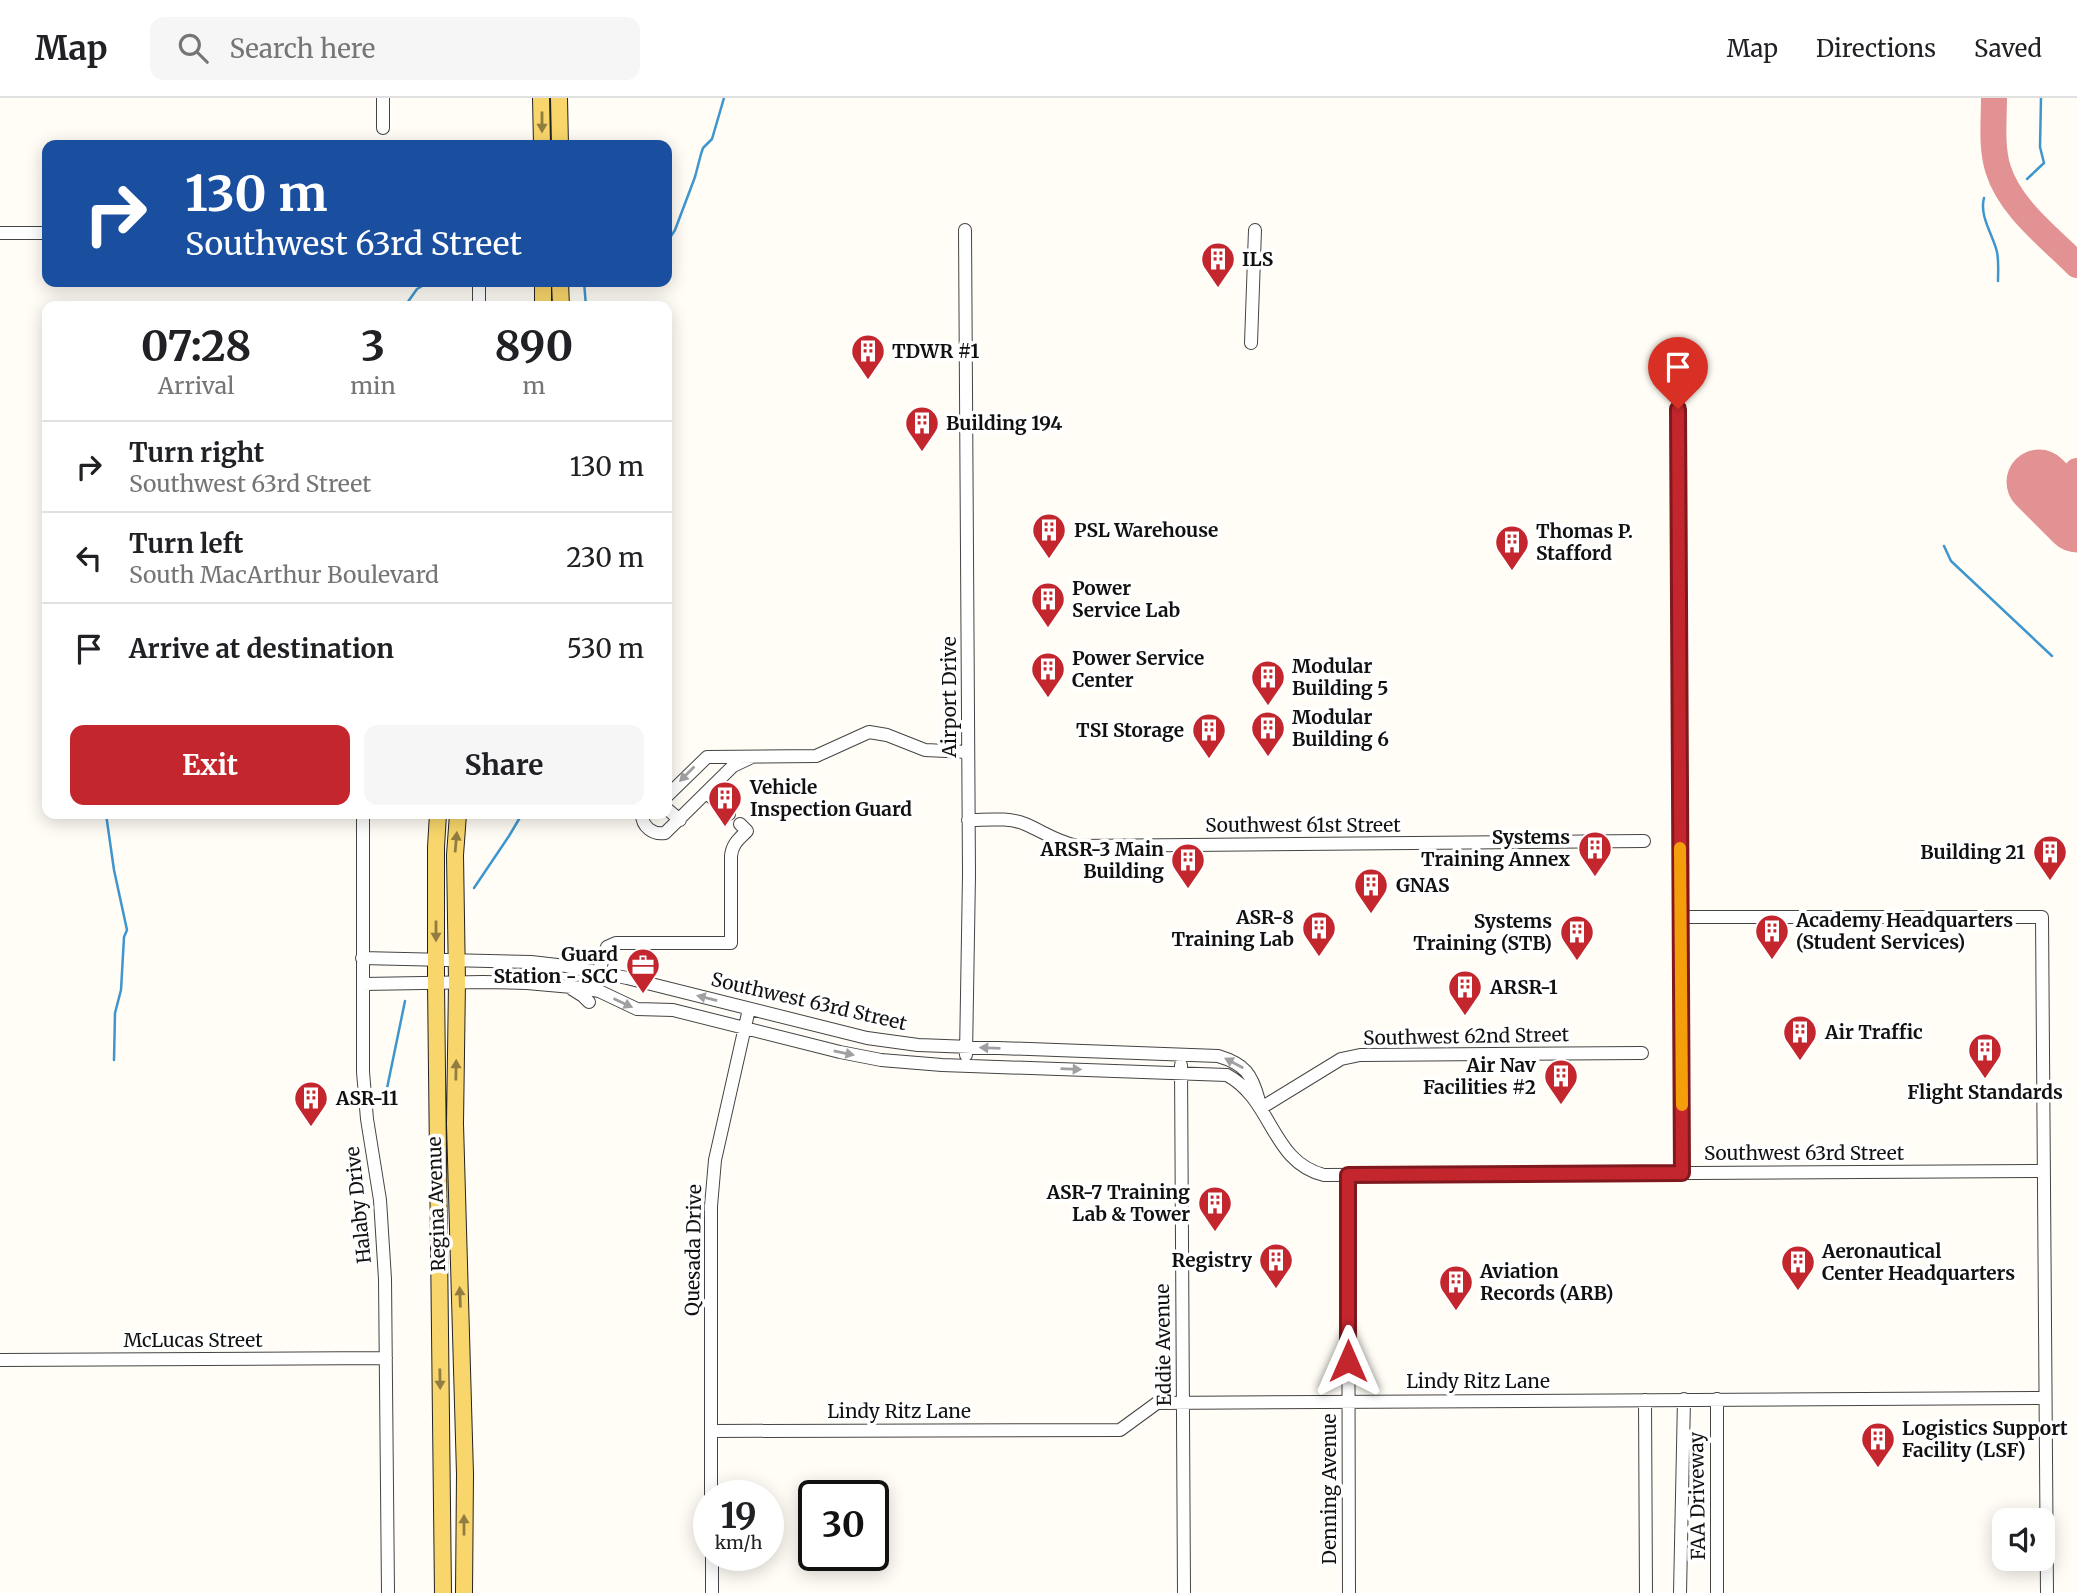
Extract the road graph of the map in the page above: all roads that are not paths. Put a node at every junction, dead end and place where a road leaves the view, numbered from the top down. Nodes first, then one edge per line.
1 (383, 98) edge
2 (541, 98) edge
3 (559, 98) edge
4 (383, 128) dead end
5 (542, 140) edge
6 (559, 140) edge
7 (965, 230) dead end
8 (1255, 230) dead end
9 (0, 233) edge
10 (42, 233) edge
11 (1251, 343) dead end
12 (1678, 409) dead end
13 (968, 752) junction
14 (757, 756) junction
15 (672, 790) edge
16 (707, 793) junction
17 (672, 813) edge
18 (729, 814) dead end
19 (363, 819) edge
20 (438, 819) edge
21 (458, 819) edge
22 (643, 819) edge
23 (680, 820) junction
24 (968, 820) junction
25 (744, 828) dead end
26 (1644, 841) dead end
27 (1680, 917) junction
28 (362, 958) junction
29 (436, 959) junction
30 (456, 960) junction
31 (599, 971) junction
32 (457, 982) junction
33 (363, 984) junction
34 (436, 984) junction
35 (558, 985) junction
36 (590, 1002) dead end
37 (750, 1009) junction
38 (745, 1028) junction
39 (965, 1047) junction
40 (1642, 1053) dead end
41 (1181, 1054) junction
42 (966, 1066) junction
43 (1180, 1073) junction
44 (1261, 1108) junction
45 (2043, 1171) junction
46 (1682, 1173) junction
47 (1348, 1175) junction
48 (386, 1358) junction
49 (0, 1360) edge
50 (2045, 1398) junction
51 (1645, 1399) junction
52 (1684, 1399) junction
53 (1717, 1399) junction
54 (1348, 1402) junction
55 (1183, 1403) junction
56 (711, 1431) junction
57 (711, 1480) edge
58 (712, 1571) edge
59 (388, 1593) edge
60 (443, 1593) edge
61 (464, 1593) edge
62 (712, 1593) edge
63 (1184, 1593) edge
64 (1349, 1593) edge
65 (1646, 1593) edge
66 (1680, 1593) edge
67 (1717, 1593) edge
68 (2047, 1593) edge

1 - 4 street
2 -> 5 main road
3 - 6 main road
7 - 13 street, Airport Drive
8 - 11 street
9 - 10 street
12 - 27 street
13 - 14 street
13 - 24 street, Airport Drive
14 -> 15 street
14 - 16 street
16 - 18 street
16 - 23 street
17 - 23 street
19 - 28 street, Halaby Drive
20 -> 29 main road, Regina Avenue
30 -> 21 main road, Regina Avenue
22 - 23 street
24 - 26 street, Southwest 61st Street
24 - 39 street, Airport Drive
25 - 31 street
27 - 45 street
27 - 46 street
28 - 29 street, Southwest 63rd Street
28 - 33 street, Halaby Drive
29 - 30 street, Southwest 63rd Street
29 - 34 main road, Regina Avenue
30 - 31 street, Southwest 63rd Street
30 - 32 main road, Regina Avenue
37 -> 31 street, Southwest 63rd Street
32 - 34 street, Southwest 63rd Street
32 - 35 street, Southwest 63rd Street
61 -> 32 main road, Regina Avenue
33 - 34 street, Southwest 63rd Street
33 - 48 street, Halaby Drive
34 -> 60 main road, Regina Avenue
35 - 36 street
35 -> 38 street, Southwest 63rd Street
37 - 38 street, Quesada Drive
37 - 39 street, Southwest 63rd Street
38 -> 42 street, Southwest 63rd Street
38 - 56 street, Quesada Drive
41 -> 39 street, Southwest 63rd Street
39 - 42 street, Airport Drive
40 - 44 street, Southwest 62nd Street
41 - 43 street, Eddie Avenue
44 -> 41 street, Southwest 63rd Street
42 -> 43 street, Southwest 63rd Street
43 - 44 street, Southwest 63rd Street
43 - 55 street, Eddie Avenue
44 - 47 street, Southwest 63rd Street
45 - 46 street, Southwest 63rd Street
45 - 50 street
46 - 47 street, Southwest 63rd Street
47 - 54 street, Denning Avenue
48 - 49 street, McLucas Street
48 - 59 street, Halaby Drive
50 - 53 street, Lindy Ritz Lane
50 - 68 street
51 - 52 street, Lindy Ritz Lane
51 - 54 street, Lindy Ritz Lane
51 - 65 street
52 - 53 street, Lindy Ritz Lane
52 - 66 street
53 - 67 street, FAA Driveway
54 - 55 street, Lindy Ritz Lane
54 - 64 street, Denning Avenue
55 - 56 street, Lindy Ritz Lane
55 - 63 street, Eddie Avenue
56 - 57 street, Quesada Drive
58 - 62 street

